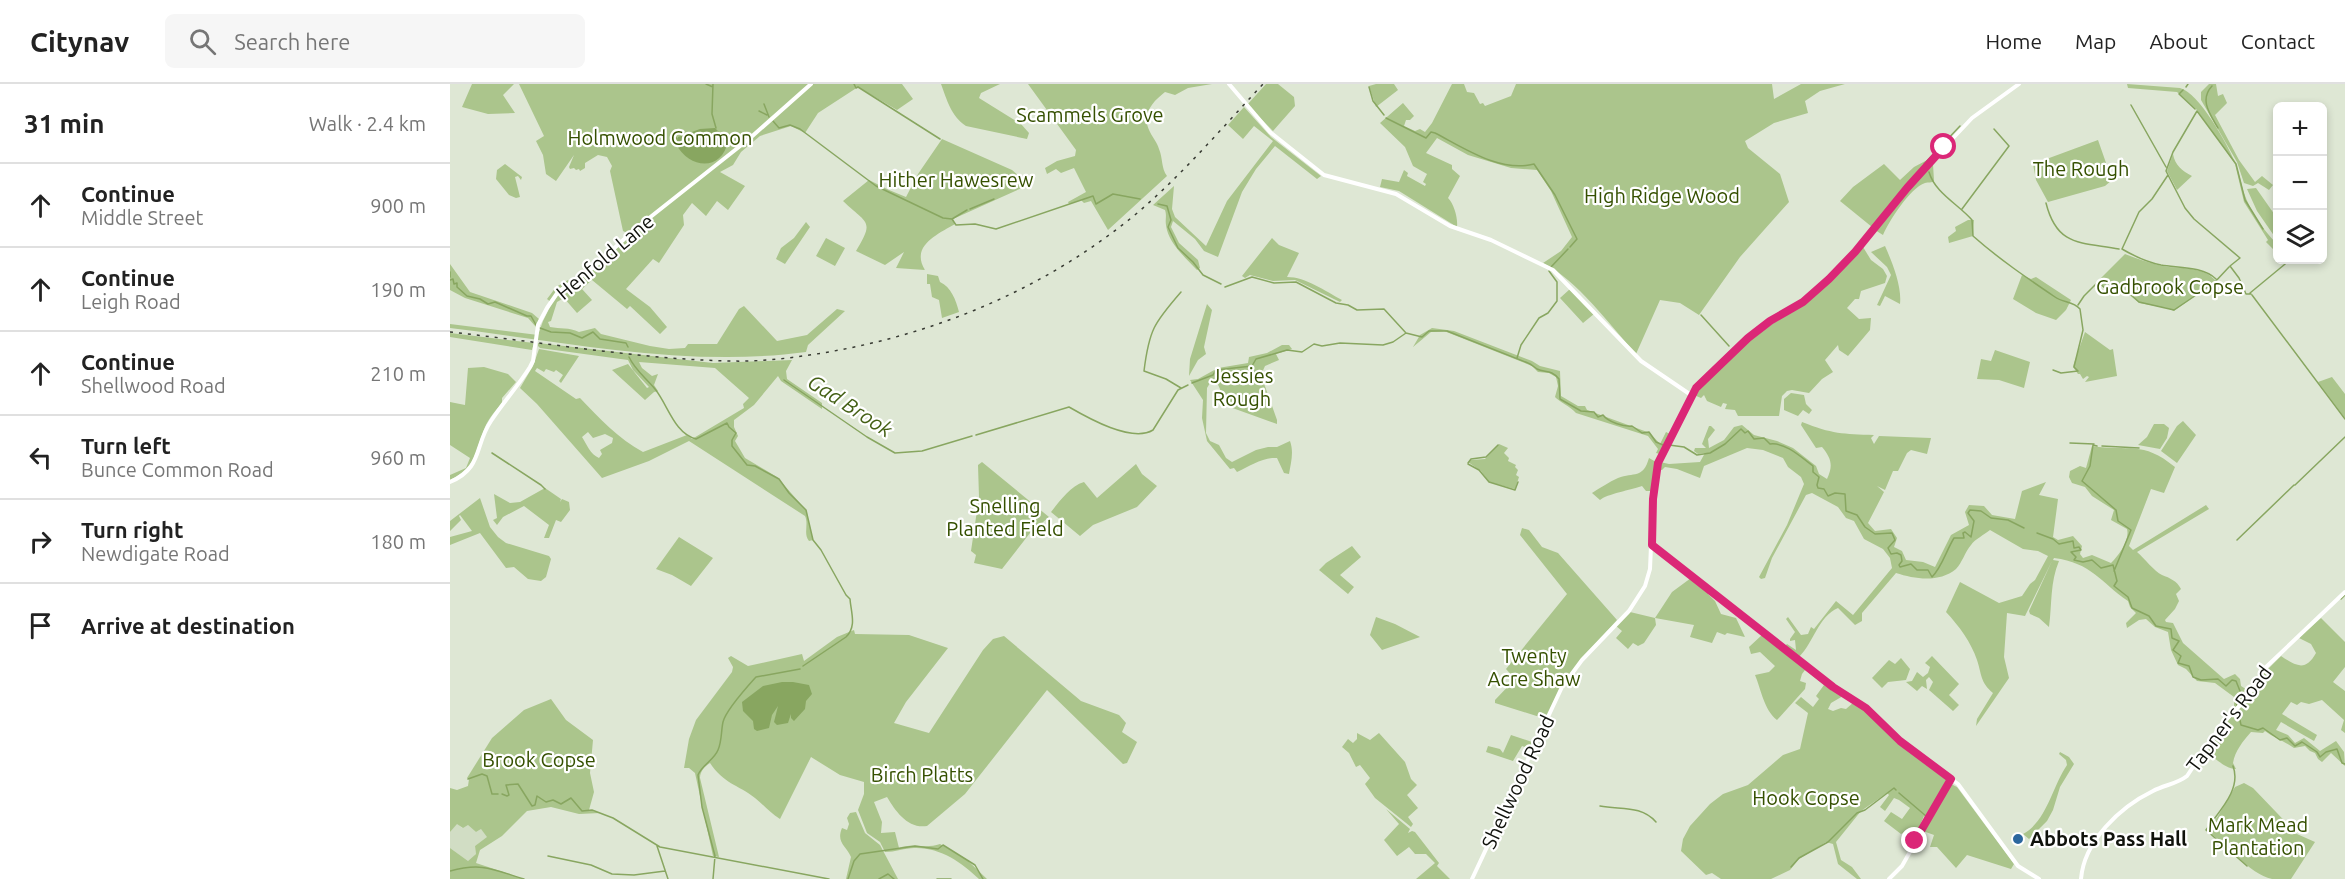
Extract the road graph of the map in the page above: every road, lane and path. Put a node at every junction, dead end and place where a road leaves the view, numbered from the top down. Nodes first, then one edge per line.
1 (811, 84) edge
2 (1229, 84) edge
3 (2019, 84) edge
4 (1691, 395) junction
5 (450, 482) edge
6 (1652, 545) junction
7 (2345, 592) edge
8 (1951, 779) junction
9 (1472, 879) edge
10 (1889, 879) edge
11 (2039, 879) edge
12 (2081, 879) edge

1 - 5 street, Henfold Lane
2 - 4 street
3 - 4 street, Shellwood Road
4 - 6 street, Shellwood Road
6 - 8 street
6 - 9 street, Shellwood Road
7 - 12 street, Tapner's Road
8 - 10 street
8 - 11 street

